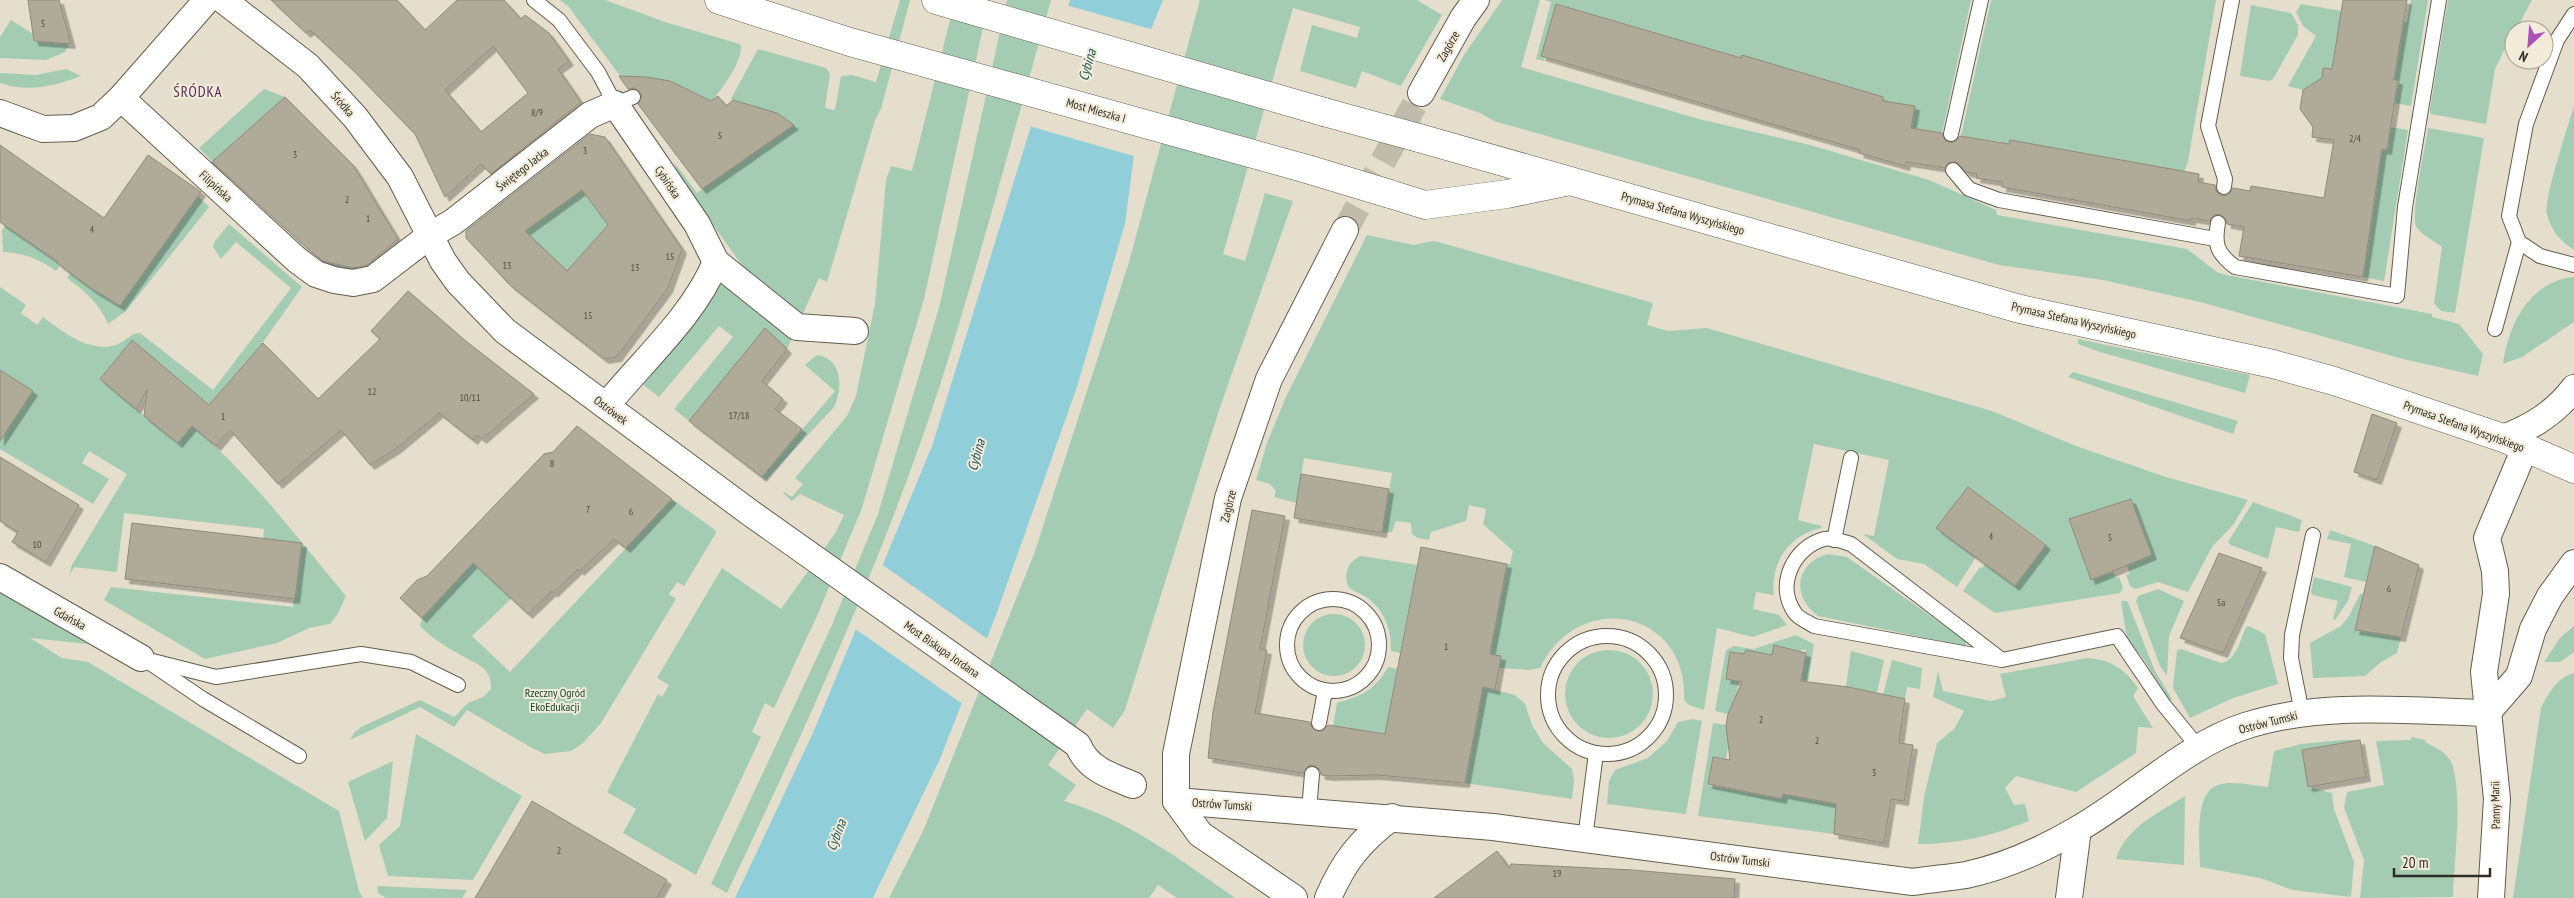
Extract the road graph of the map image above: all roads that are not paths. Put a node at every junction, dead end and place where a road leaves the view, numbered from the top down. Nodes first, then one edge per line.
1 (207, 0) edge
2 (224, 0) edge
3 (534, 0) edge
4 (719, 0) edge
5 (936, 0) edge
6 (1476, 0) edge
7 (1981, 0) edge
8 (2232, 0) edge
9 (2439, 0) edge
10 (2574, 14) edge
11 (1421, 93) tunnel mouth
12 (121, 98) junction
13 (624, 100) junction
14 (0, 113) edge
15 (1952, 134) dead end
16 (1307, 169) joint
17 (1954, 170) dead end
18 (1569, 181) junction
19 (2224, 186) dead end
20 (2218, 223) dead end
21 (1345, 230) tunnel mouth
22 (429, 236) junction
23 (2215, 239) junction
24 (2519, 242) junction
25 (716, 262) junction
26 (2574, 265) edge
27 (2495, 329) dead end
28 (855, 331) dead end
29 (2574, 388) edge
30 (606, 406) junction
31 (2514, 443) junction
32 (1851, 458) dead end
33 (2574, 469) edge
34 (2313, 535) dead end
35 (1834, 540) junction
36 (816, 560) joint
37 (2574, 563) edge
38 (0, 576) edge
39 (141, 658) junction
40 (2002, 660) junction
41 (458, 685) dead end
42 (1325, 691) junction
43 (2487, 713) junction
44 (2302, 714) junction
45 (1320, 723) dead end
46 (2198, 748) junction
47 (1596, 753) junction
48 (299, 756) dead end
49 (1312, 774) dead end
50 (1133, 785) dead end
51 (1176, 801) junction
52 (1309, 811) junction
53 (1392, 817) junction
54 (2078, 829) junction
55 (1585, 839) junction
56 (1294, 898) edge
57 (1328, 898) edge
58 (2069, 898) edge
59 (2491, 898) edge

1 - 12 street
2 - 22 street, Śródka
3 - 13 lane
4 - 16 street, Most Mieszka I
5 - 18 street, Prymasa Stefana Wyszyńskiego, bridge
6 - 11 street, Zagórze
7 - 15 lane
8 - 19 lane
9 - 23 lane
10 - 24 lane
12 - 14 street
12 - 22 street, Filipińska
13 - 22 street, Świętego Jacka
13 - 25 street, Cybińska
16 - 18 street, Prymasa Stefana Wyszyńskiego, bridge
17 - 23 lane
18 - 31 street, Prymasa Stefana Wyszyńskiego
20 - 23 lane
21 - 51 street, Zagórze
22 - 30 street, Ostrówek
24 - 26 lane
24 - 27 lane
25 - 28 street, Cybińska
25 - 30 street
29 - 31 street
30 - 36 street, Ostrówek
31 - 33 street, Prymasa Stefana Wyszyńskiego
31 - 43 street, Panny Marii
32 - 35 lane
34 - 44 lane
35 - 40 lane
35 - 40 lane
36 - 50 street, Most Biskupa Jordana
37 - 43 street
38 - 39 street, Gdańska
39 - 41 lane
39 - 48 lane
40 - 46 lane
42 - 42 lane
42 - 45 lane
43 - 44 street, Ostrów Tumski
43 - 59 street, Panny Marii
44 - 46 street, Ostrów Tumski
46 - 54 street, Ostrów Tumski
47 - 47 lane
47 - 55 lane
49 - 52 lane
51 - 52 street, Ostrów Tumski
51 - 56 street, Ostrów Tumski
52 - 53 street, Ostrów Tumski
53 - 55 street, Ostrów Tumski
53 - 57 street
54 - 55 street, Ostrów Tumski
54 - 58 street

